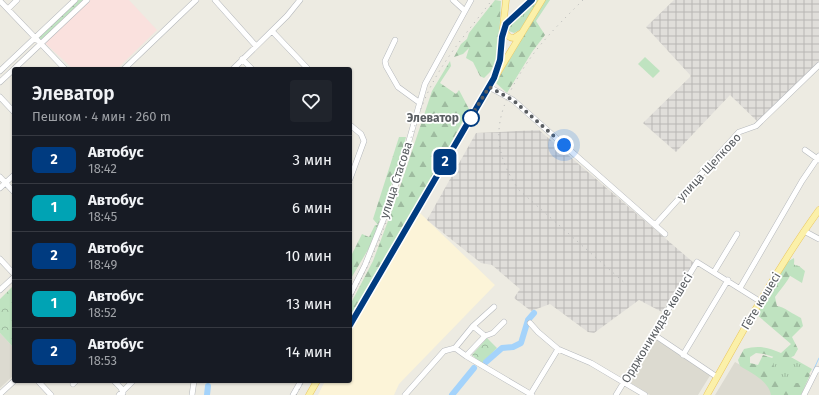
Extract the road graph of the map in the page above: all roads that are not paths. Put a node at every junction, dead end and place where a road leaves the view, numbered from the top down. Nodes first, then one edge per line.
1 (0, 0) edge
2 (17, 0) edge
3 (75, 0) edge
4 (86, 0) edge
5 (196, 0) edge
6 (215, 0) edge
7 (300, 0) edge
8 (453, 0) edge
9 (471, 0) edge
10 (506, 0) edge
11 (532, 0) edge
12 (542, 0) edge
13 (8, 9) junction
14 (464, 11) junction
15 (503, 22) junction
16 (504, 29) junction
17 (272, 31) junction
18 (522, 31) junction
19 (502, 37) junction
20 (35, 38) junction
21 (395, 40) dead end
22 (41, 44) junction
23 (256, 46) junction
24 (242, 60) junction
25 (819, 65) edge
26 (16, 67) edge
27 (64, 67) edge
28 (126, 67) edge
29 (235, 67) edge
30 (250, 67) edge
31 (306, 67) edge
32 (0, 70) edge
33 (12, 71) edge
34 (494, 78) junction
35 (0, 82) edge
36 (489, 87) junction
37 (0, 97) edge
38 (420, 102) junction
39 (12, 110) edge
40 (352, 127) edge
41 (805, 150) dead end
42 (818, 158) edge
43 (352, 174) edge
44 (0, 177) edge
45 (12, 177) edge
46 (6, 183) junction
47 (0, 188) edge
48 (12, 190) edge
49 (819, 210) edge
50 (655, 225) junction
51 (804, 231) junction
52 (665, 234) dead end
53 (737, 234) dead end
54 (819, 239) edge
55 (0, 259) edge
56 (714, 272) junction
57 (12, 273) edge
58 (12, 277) edge
59 (728, 280) junction
60 (740, 288) junction
61 (0, 290) edge
62 (352, 291) edge
63 (761, 302) junction
64 (494, 307) dead end
65 (352, 322) edge
66 (504, 322) dead end
67 (530, 323) dead end
68 (473, 326) junction
69 (653, 334) junction
70 (485, 336) junction
71 (455, 348) junction
72 (558, 349) junction
73 (683, 355) junction
74 (466, 356) junction
75 (818, 370) edge
76 (717, 377) junction
77 (12, 383) edge
78 (40, 383) edge
79 (116, 383) edge
80 (131, 383) edge
81 (194, 383) edge
82 (301, 383) edge
83 (317, 383) edge
84 (624, 383) junction
85 (0, 394) edge
86 (121, 394) edge
87 (51, 395) edge
88 (192, 395) edge
89 (293, 395) edge
90 (309, 395) edge
91 (405, 395) edge
92 (531, 395) edge
93 (616, 395) edge
94 (645, 395) edge
95 (707, 395) edge
96 (804, 395) edge

1 - 13 street
2 - 13 street
3 - 20 street
4 - 22 street
5 - 28 street
6 - 23 street
7 - 17 street
8 - 14 street
9 - 14 street, улица Стасова
10 - 15 main road
11 - 16 main road
12 - 18 main road
13 - 20 street
14 - 38 street, улица Стасова
15 - 16 main road
15 - 19 main road
16 - 18 main road
16 - 19 main road
17 - 23 street
17 - 31 street
18 - 34 main road
19 - 34 main road
20 - 22 street
20 - 32 street
21 - 38 street
22 - 26 street
22 - 27 street
23 - 24 street
24 - 29 street
24 - 30 street
25 - 50 street, улица Щелково
33 - 35 street
34 - 36 main road
36 - 50 street
36 - 65 main road
37 - 39 street
38 - 62 street, улица Стасова
40 - 43 street
41 - 42 street
42 - 60 street
44 - 46 street
45 - 46 street
46 - 47 street
46 - 48 street
49 - 51 main road, Гёте көшесі
50 - 52 street
51 - 54 street
51 - 63 main road, Гёте көшесі
53 - 56 street
55 - 57 street
56 - 59 street
56 - 69 street, Орджоникидзе көшесі
58 - 61 street
59 - 60 street
59 - 73 street
60 - 63 street
63 - 76 main road, Гёте көшесі
64 - 68 street
66 - 70 street
67 - 72 street
68 - 70 street
68 - 71 street
69 - 73 street
69 - 84 street, Орджоникидзе көшесі
70 - 74 street
71 - 74 street
71 - 91 street
72 - 84 street
72 - 92 street
73 - 76 street
74 - 92 street
75 - 96 street
76 - 95 main road, Гёте көшесі
77 - 85 street
78 - 87 street
79 - 86 street
80 - 86 street
81 - 88 street
82 - 89 street
83 - 90 main road
84 - 93 street, Орджоникидзе көшесі
84 - 94 street

